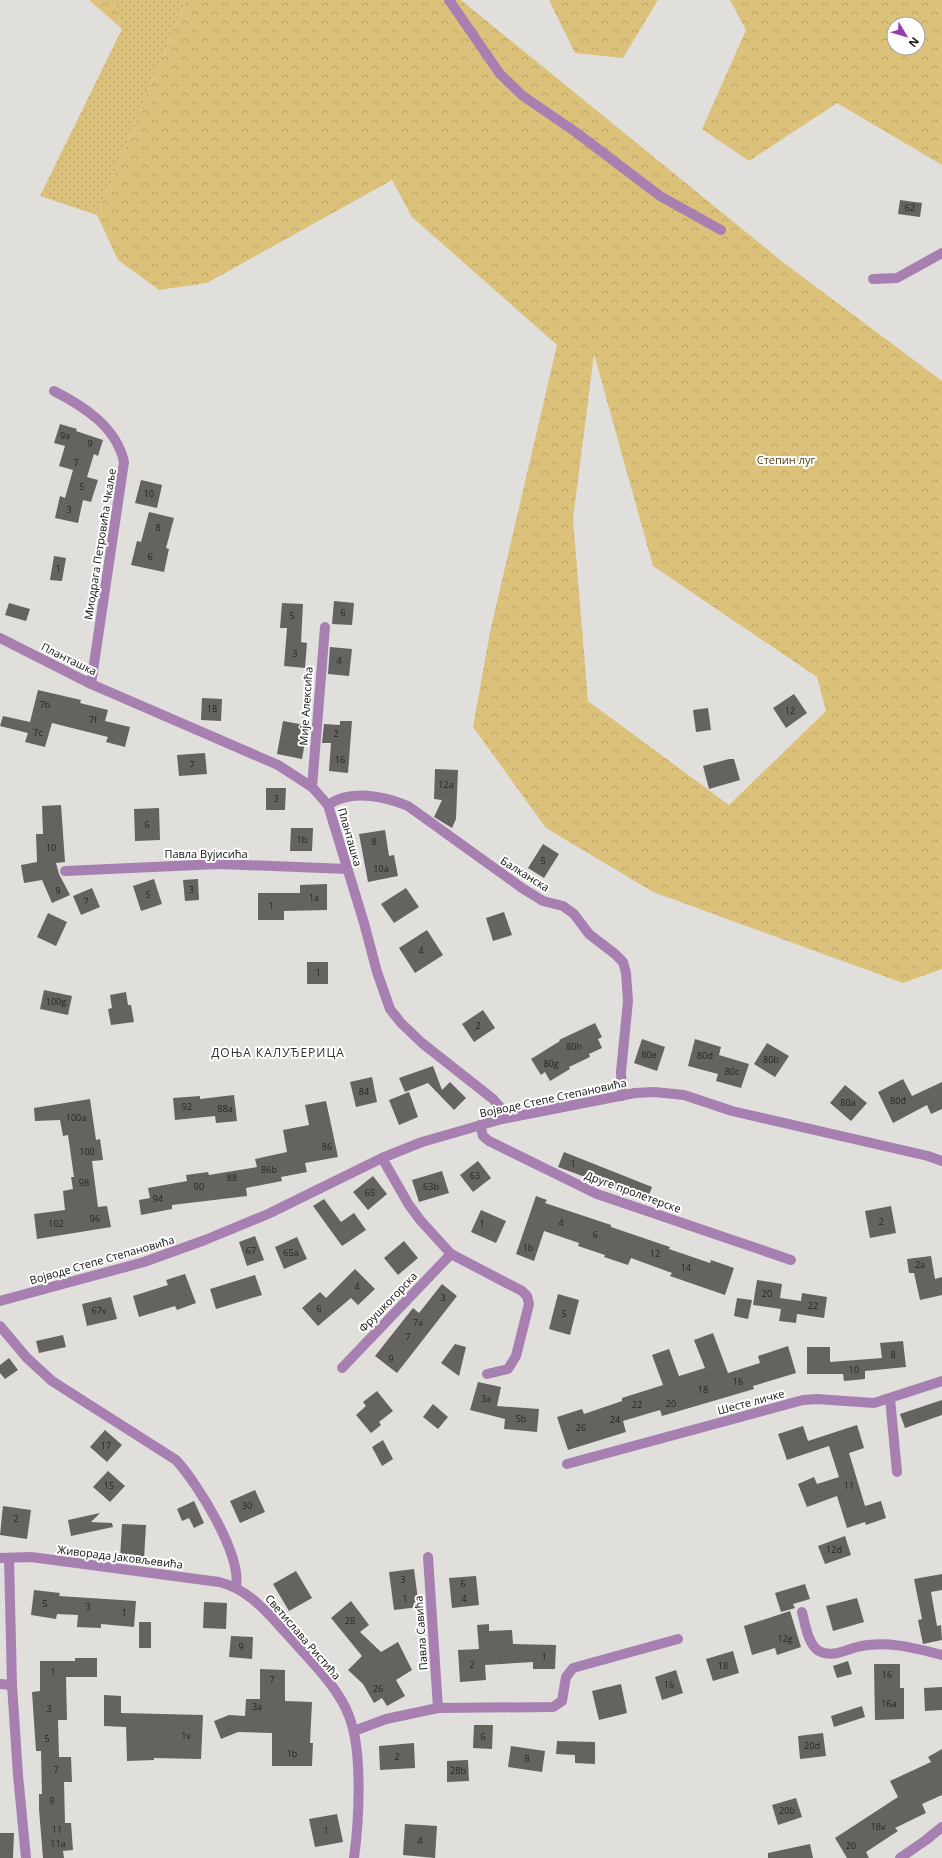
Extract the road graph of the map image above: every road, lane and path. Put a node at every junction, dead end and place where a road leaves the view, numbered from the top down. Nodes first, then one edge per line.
1 (449, 0) edge
2 (721, 230) dead end
3 (942, 254) edge
4 (873, 278) dead end
5 (54, 391) dead end
6 (325, 627) dead end
7 (0, 638) edge
8 (91, 684) junction
9 (312, 786) junction
10 (328, 805) junction
11 (347, 869) junction
12 (65, 871) dead end
13 (622, 1096) junction
14 (502, 1119) junction
15 (480, 1125) junction
16 (382, 1158) junction
17 (942, 1161) edge
18 (451, 1254) junction
19 (791, 1260) dead end
20 (0, 1302) edge
21 (0, 1326) edge
22 (342, 1368) dead end
23 (487, 1374) dead end
24 (942, 1381) edge
25 (890, 1399) junction
26 (567, 1464) dead end
27 (897, 1472) dead end
28 (428, 1556) dead end
29 (4, 1558) edge
30 (236, 1587) junction
31 (802, 1612) dead end
32 (678, 1639) dead end
33 (942, 1655) edge
34 (0, 1684) edge
35 (12, 1685) junction
36 (438, 1708) junction
37 (354, 1731) junction
38 (942, 1827) edge
39 (26, 1858) edge
40 (354, 1858) edge
41 (900, 1858) edge

1 - 2 street
3 - 4 street
5 - 8 street, Миодрага Петровића Чкаље
6 - 9 street, Мије Алексића
7 - 8 street, Планташка
8 - 9 street, Планташка
9 - 10 street, Планташка
10 - 11 street, Планташка
10 - 13 street, Балканска
11 - 12 street, Павла Вујисића
11 - 14 street, Планташка
13 - 14 street, Војводе Степе Степановића
13 - 17 street, Војводе Степе Степановића
14 - 15 street, Војводе Степе Степановића
15 - 16 street, Војводе Степе Степановића
15 - 19 street, Друге пролетерске
16 - 18 street
16 - 20 street, Војводе Степе Степановића
18 - 22 street, Фрушкогорска
18 - 23 street
21 - 30 street
24 - 25 street, Шесте личке
25 - 26 street, Шесте личке
25 - 27 street
28 - 36 street, Павла Савића
29 - 30 street, Живорада Јаковљевића
29 - 35 street
30 - 37 street, Светислава Ристића
31 - 33 street
32 - 36 street
34 - 35 street
35 - 39 street
36 - 37 street
37 - 40 street, Светислава Ристића
38 - 41 street

